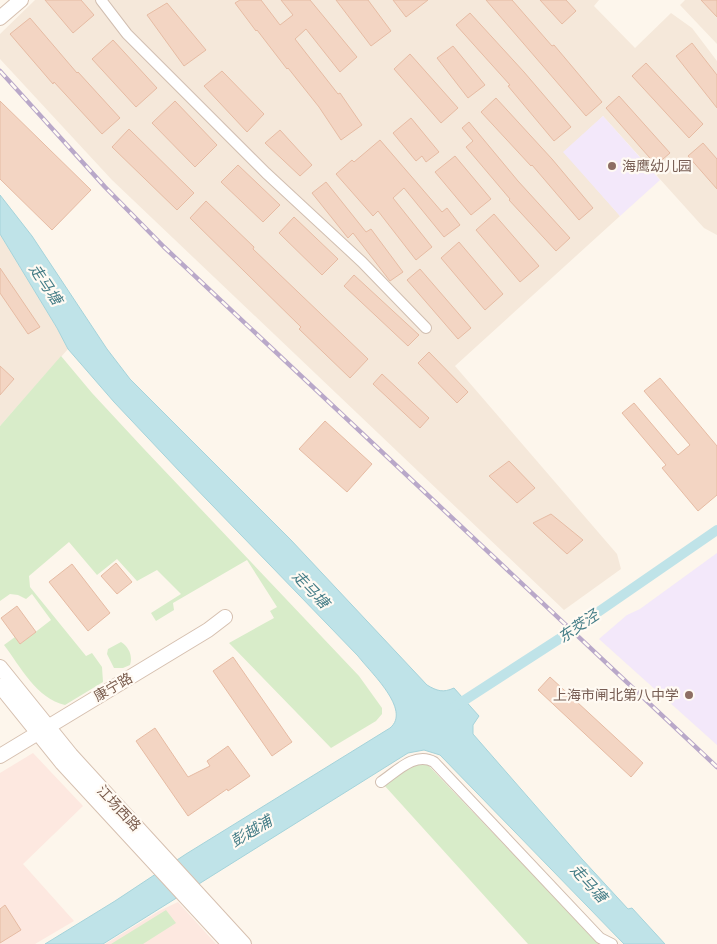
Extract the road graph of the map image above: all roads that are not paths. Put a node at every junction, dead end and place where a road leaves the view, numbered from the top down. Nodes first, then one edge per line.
1 (20, 0) edge
2 (101, 0) edge
3 (0, 18) edge
4 (426, 328) dead end
5 (225, 617) dead end
6 (0, 667) edge
7 (0, 686) edge
8 (42, 730) junction
9 (0, 756) edge
10 (380, 782) dead end
11 (190, 892) junction
12 (229, 944) edge
13 (244, 944) edge
14 (612, 944) edge

1 - 3 main road
2 - 4 street
5 - 8 main road, 康宁路
6 - 8 main road, 江场西路
7 - 8 main road, 江场西路
8 - 9 main road, 康宁路
8 - 11 main road, 江场西路
10 - 14 street
11 - 12 main road, 江场西路
11 - 13 main road, 江场西路

